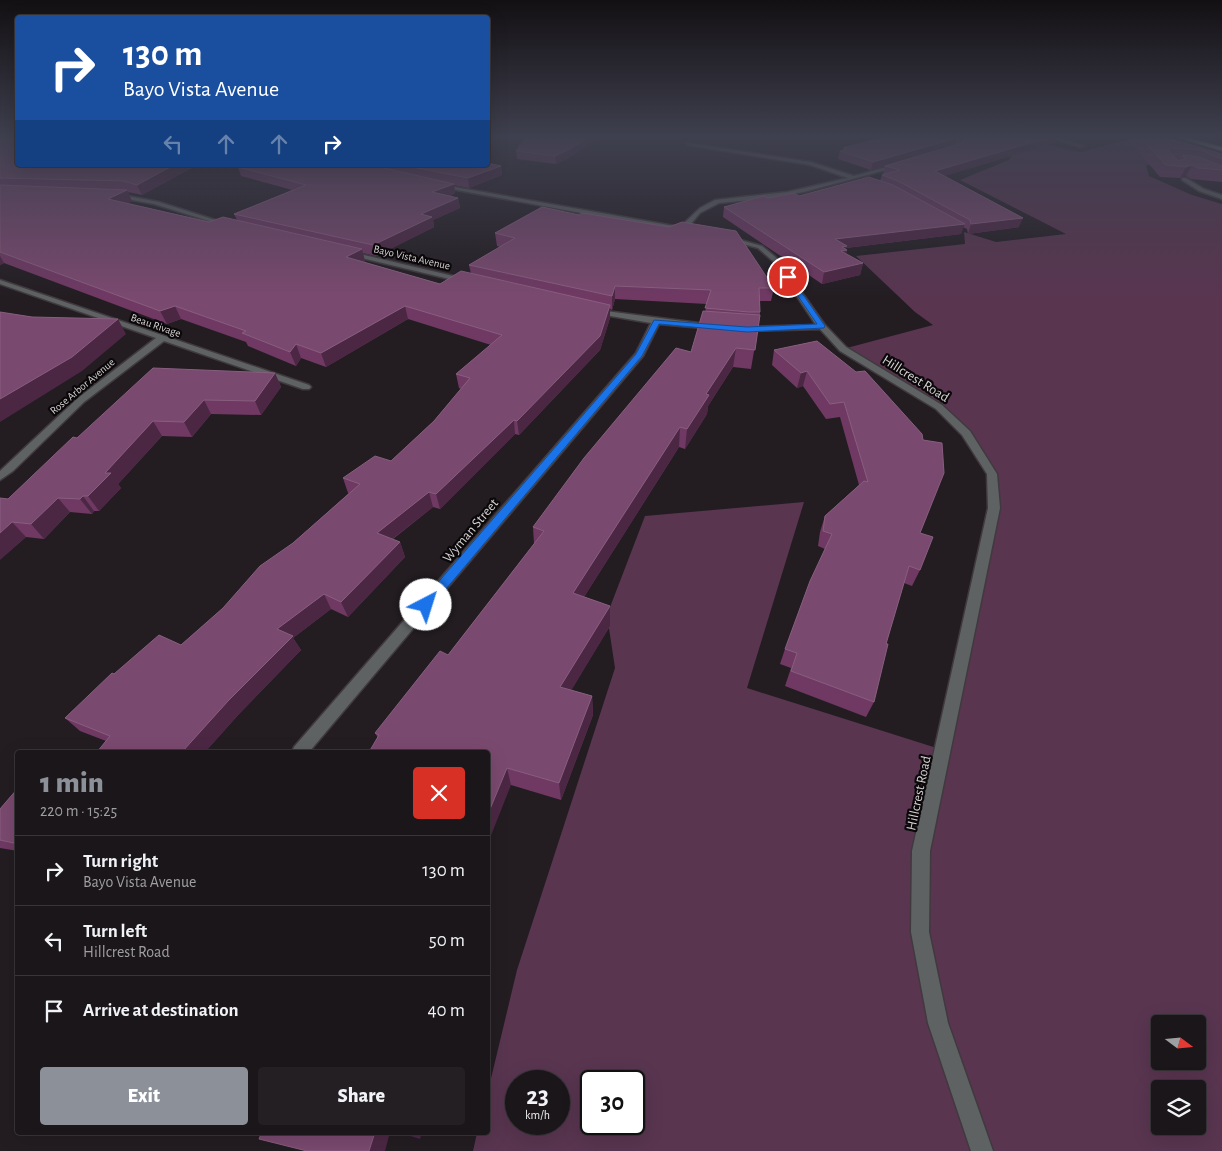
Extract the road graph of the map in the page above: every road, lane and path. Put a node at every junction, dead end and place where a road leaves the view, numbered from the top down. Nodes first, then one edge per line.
1 (460, 190) edge
2 (801, 190) edge
3 (1202, 190) edge
4 (101, 194) edge
5 (1222, 197) edge
6 (236, 227) edge
7 (682, 229) junction
8 (699, 232) edge
9 (716, 236) edge
10 (343, 252) edge
11 (0, 282) edge
12 (475, 284) edge
13 (585, 309) edge
14 (656, 321) junction
15 (822, 326) junction
16 (720, 327) edge
17 (738, 329) edge
18 (161, 339) junction
19 (306, 387) dead end
20 (0, 477) edge
21 (302, 750) edge
22 (982, 1151) edge

1 - 7 street
2 - 7 street
3 - 5 street
4 - 6 street
7 - 8 street
9 - 15 street, Hillcrest Road
10 - 12 street, Bayo Vista Avenue
11 - 18 street, Beau Rivage
13 - 14 street
14 - 16 street
14 - 21 street, Wyman Street
15 - 17 street
15 - 22 street, Hillcrest Road
18 - 19 street, Beau Rivage
18 - 20 street, Rose Arbor Avenue

